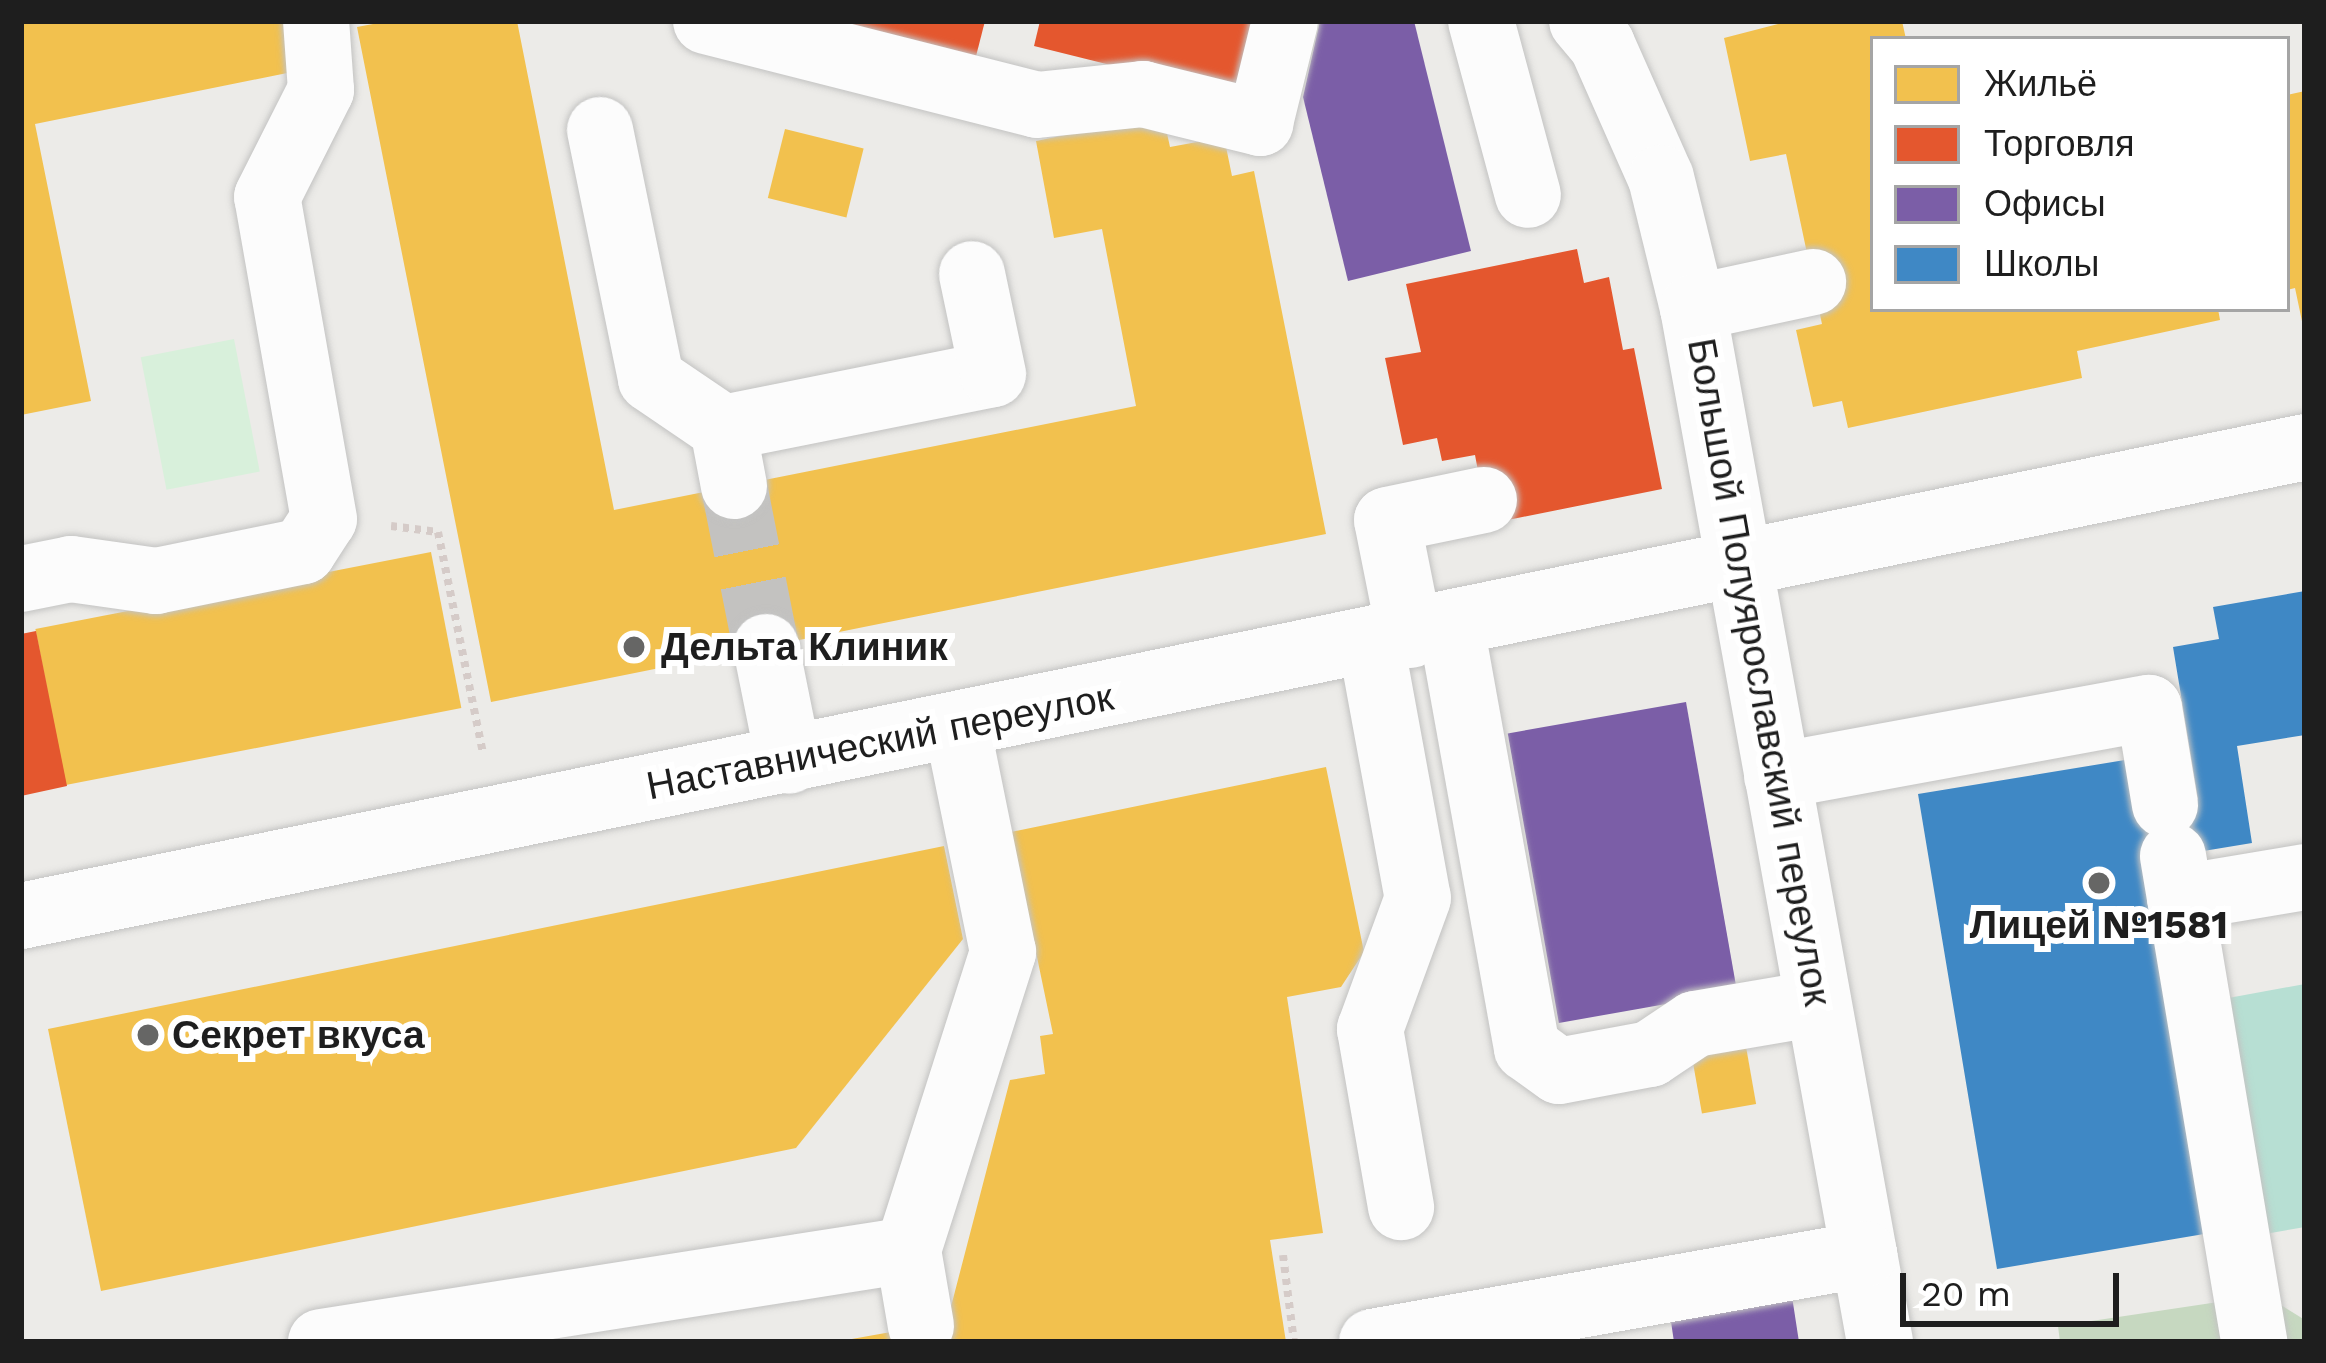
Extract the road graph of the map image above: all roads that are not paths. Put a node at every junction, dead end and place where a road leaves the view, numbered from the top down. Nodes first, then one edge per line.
1 (316, 21) edge
2 (706, 21) edge
3 (1285, 21) edge
4 (1481, 21) edge
5 (1582, 21) edge
6 (600, 130) dead end
7 (1528, 195) dead end
8 (972, 274) dead end
9 (1814, 282) dead end
10 (1694, 308) junction
11 (2305, 447) edge
12 (1484, 500) dead end
13 (1738, 568) junction
14 (21, 579) edge
15 (1411, 635) junction
16 (766, 647) tunnel mouth
17 (957, 726) junction
18 (789, 761) junction
19 (1777, 776) junction
20 (2172, 853) junction
21 (2305, 878) edge
22 (21, 916) edge
23 (1818, 1003) junction
24 (1401, 1207) dead end
25 (908, 1250) junction
26 (1864, 1254) junction
27 (921, 1326) dead end
28 (321, 1342) edge
29 (1372, 1342) edge
30 (1880, 1342) edge
31 (2254, 1342) edge

1 - 14 street
2 - 3 street
4 - 7 street
5 - 10 street, Большой Полуярославский переулок
6 - 8 street
9 - 10 street
10 - 13 street, Большой Полуярославский переулок
11 - 13 street, Наставнический переулок
12 - 15 street
13 - 15 street, Наставнический переулок
13 - 19 street, Большой Полуярославский переулок
15 - 17 street, Наставнический переулок
15 - 23 street
15 - 24 street
16 - 18 street
17 - 18 street, Наставнический переулок
17 - 25 street
18 - 22 street, Наставнический переулок
19 - 20 street
19 - 23 street, Большой Полуярославский переулок
20 - 21 street
20 - 31 street
23 - 26 street, Большой Полуярославский переулок
25 - 27 street
25 - 28 street
26 - 29 street
26 - 30 street, Большой Полуярославский переулок

